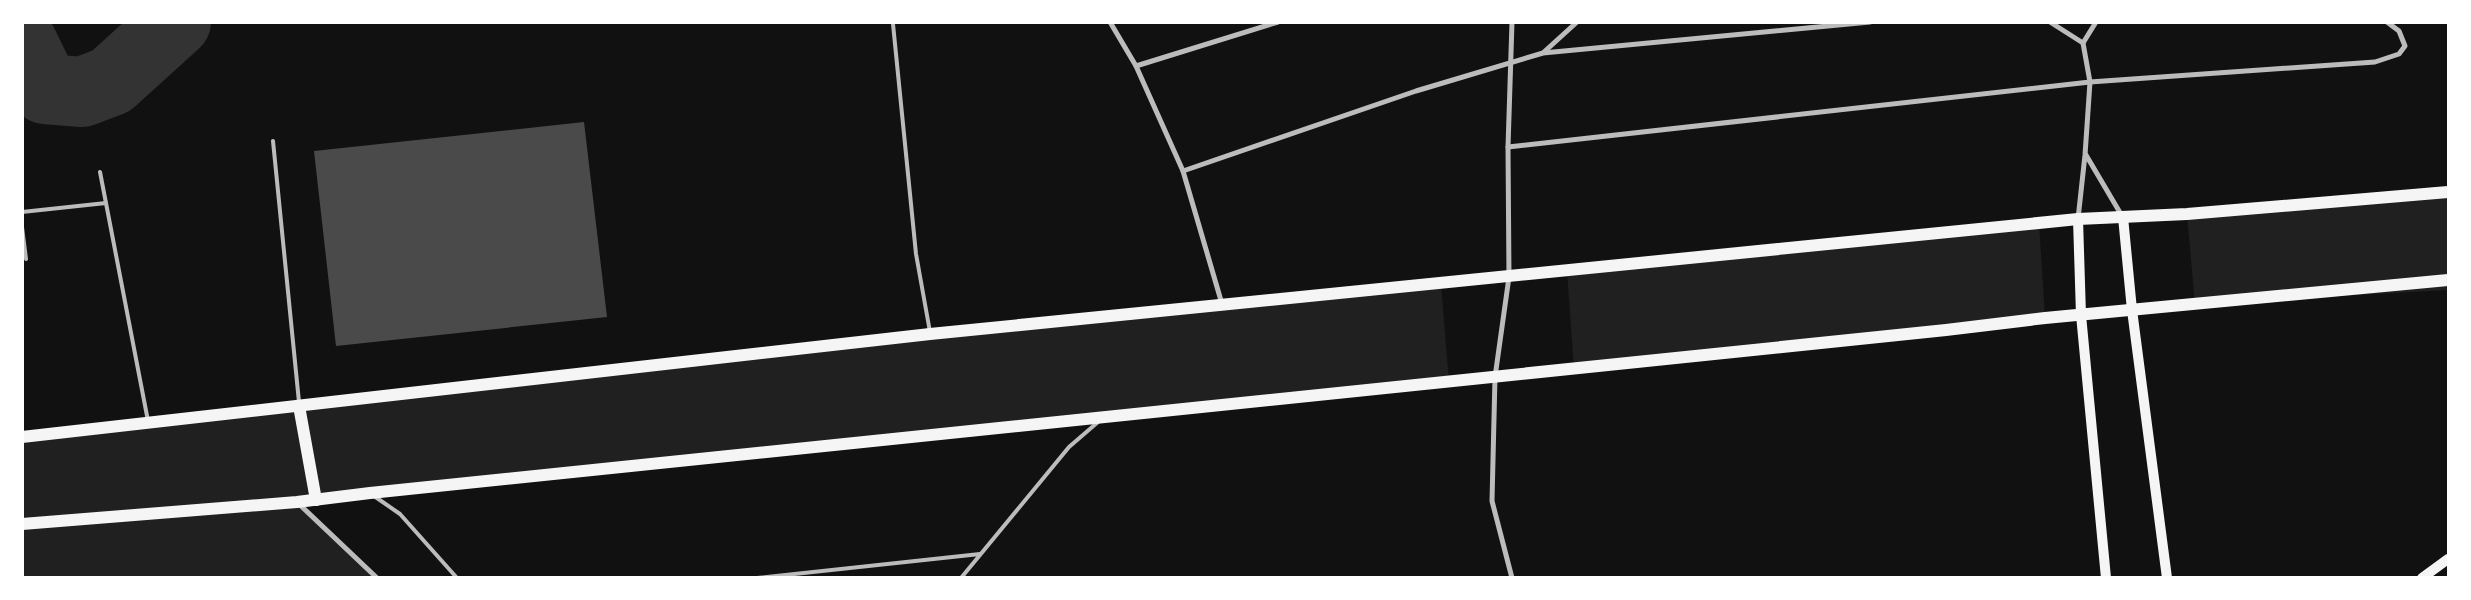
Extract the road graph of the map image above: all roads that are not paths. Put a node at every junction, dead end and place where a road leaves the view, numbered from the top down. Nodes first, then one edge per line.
1 (1110, 22) edge
2 (1278, 22) edge
3 (1512, 22) edge
4 (1577, 22) edge
5 (1870, 22) edge
6 (2050, 22) edge
7 (2096, 22) edge
8 (2387, 22) edge
9 (893, 24) dead end
10 (2083, 44) junction
11 (1543, 53) junction
12 (1512, 62) junction
13 (1136, 66) junction
14 (2090, 82) junction
15 (273, 141) dead end
16 (1508, 147) junction
17 (2086, 154) junction
18 (1183, 171) junction
19 (100, 172) dead end
20 (2448, 192) edge
21 (106, 203) junction
22 (22, 212) edge
23 (2123, 217) junction
24 (2078, 219) junction
25 (22, 227) edge
26 (26, 259) dead end
27 (1509, 277) junction
28 (2448, 280) edge
29 (1223, 306) junction
30 (2132, 310) junction
31 (2081, 315) junction
32 (930, 334) junction
33 (1495, 377) junction
34 (299, 406) junction
35 (1102, 418) junction
36 (148, 423) junction
37 (22, 438) edge
38 (370, 493) junction
39 (316, 500) junction
40 (297, 502) junction
41 (23, 524) edge
42 (980, 554) junction
43 (2448, 559) edge
44 (377, 578) edge
45 (457, 578) edge
46 (757, 578) edge
47 (961, 578) edge
48 (1512, 578) edge
49 (2106, 578) edge
50 (2167, 578) edge
51 (2422, 578) edge

1 - 13 street
2 - 13 street
3 - 12 street
4 - 11 street
5 - 11 street
6 - 10 street
7 - 10 street
8 - 14 street
9 - 32 lane
10 - 14 street
11 - 12 street
12 - 16 street
12 - 18 street
13 - 18 street
14 - 16 street
14 - 17 street
15 - 34 lane
16 - 27 street
17 - 23 street
17 - 24 street
18 - 29 street
19 - 21 lane
20 - 23 main road
21 - 22 lane
21 - 36 lane
23 - 24 main road
23 - 30 main road
24 - 27 main road
24 - 31 main road
25 - 26 lane
27 - 29 main road
27 - 33 street
28 - 30 main road
29 - 32 main road
30 - 31 main road
30 - 50 main road
31 - 33 main road
31 - 49 main road
32 - 34 main road
33 - 35 main road
33 - 48 street
34 - 36 main road
34 - 39 main road
35 - 38 main road
35 - 42 lane
36 - 37 main road
38 - 39 main road
38 - 45 lane
39 - 40 main road
40 - 41 main road
40 - 44 street
42 - 46 lane
42 - 47 lane
43 - 51 main road

